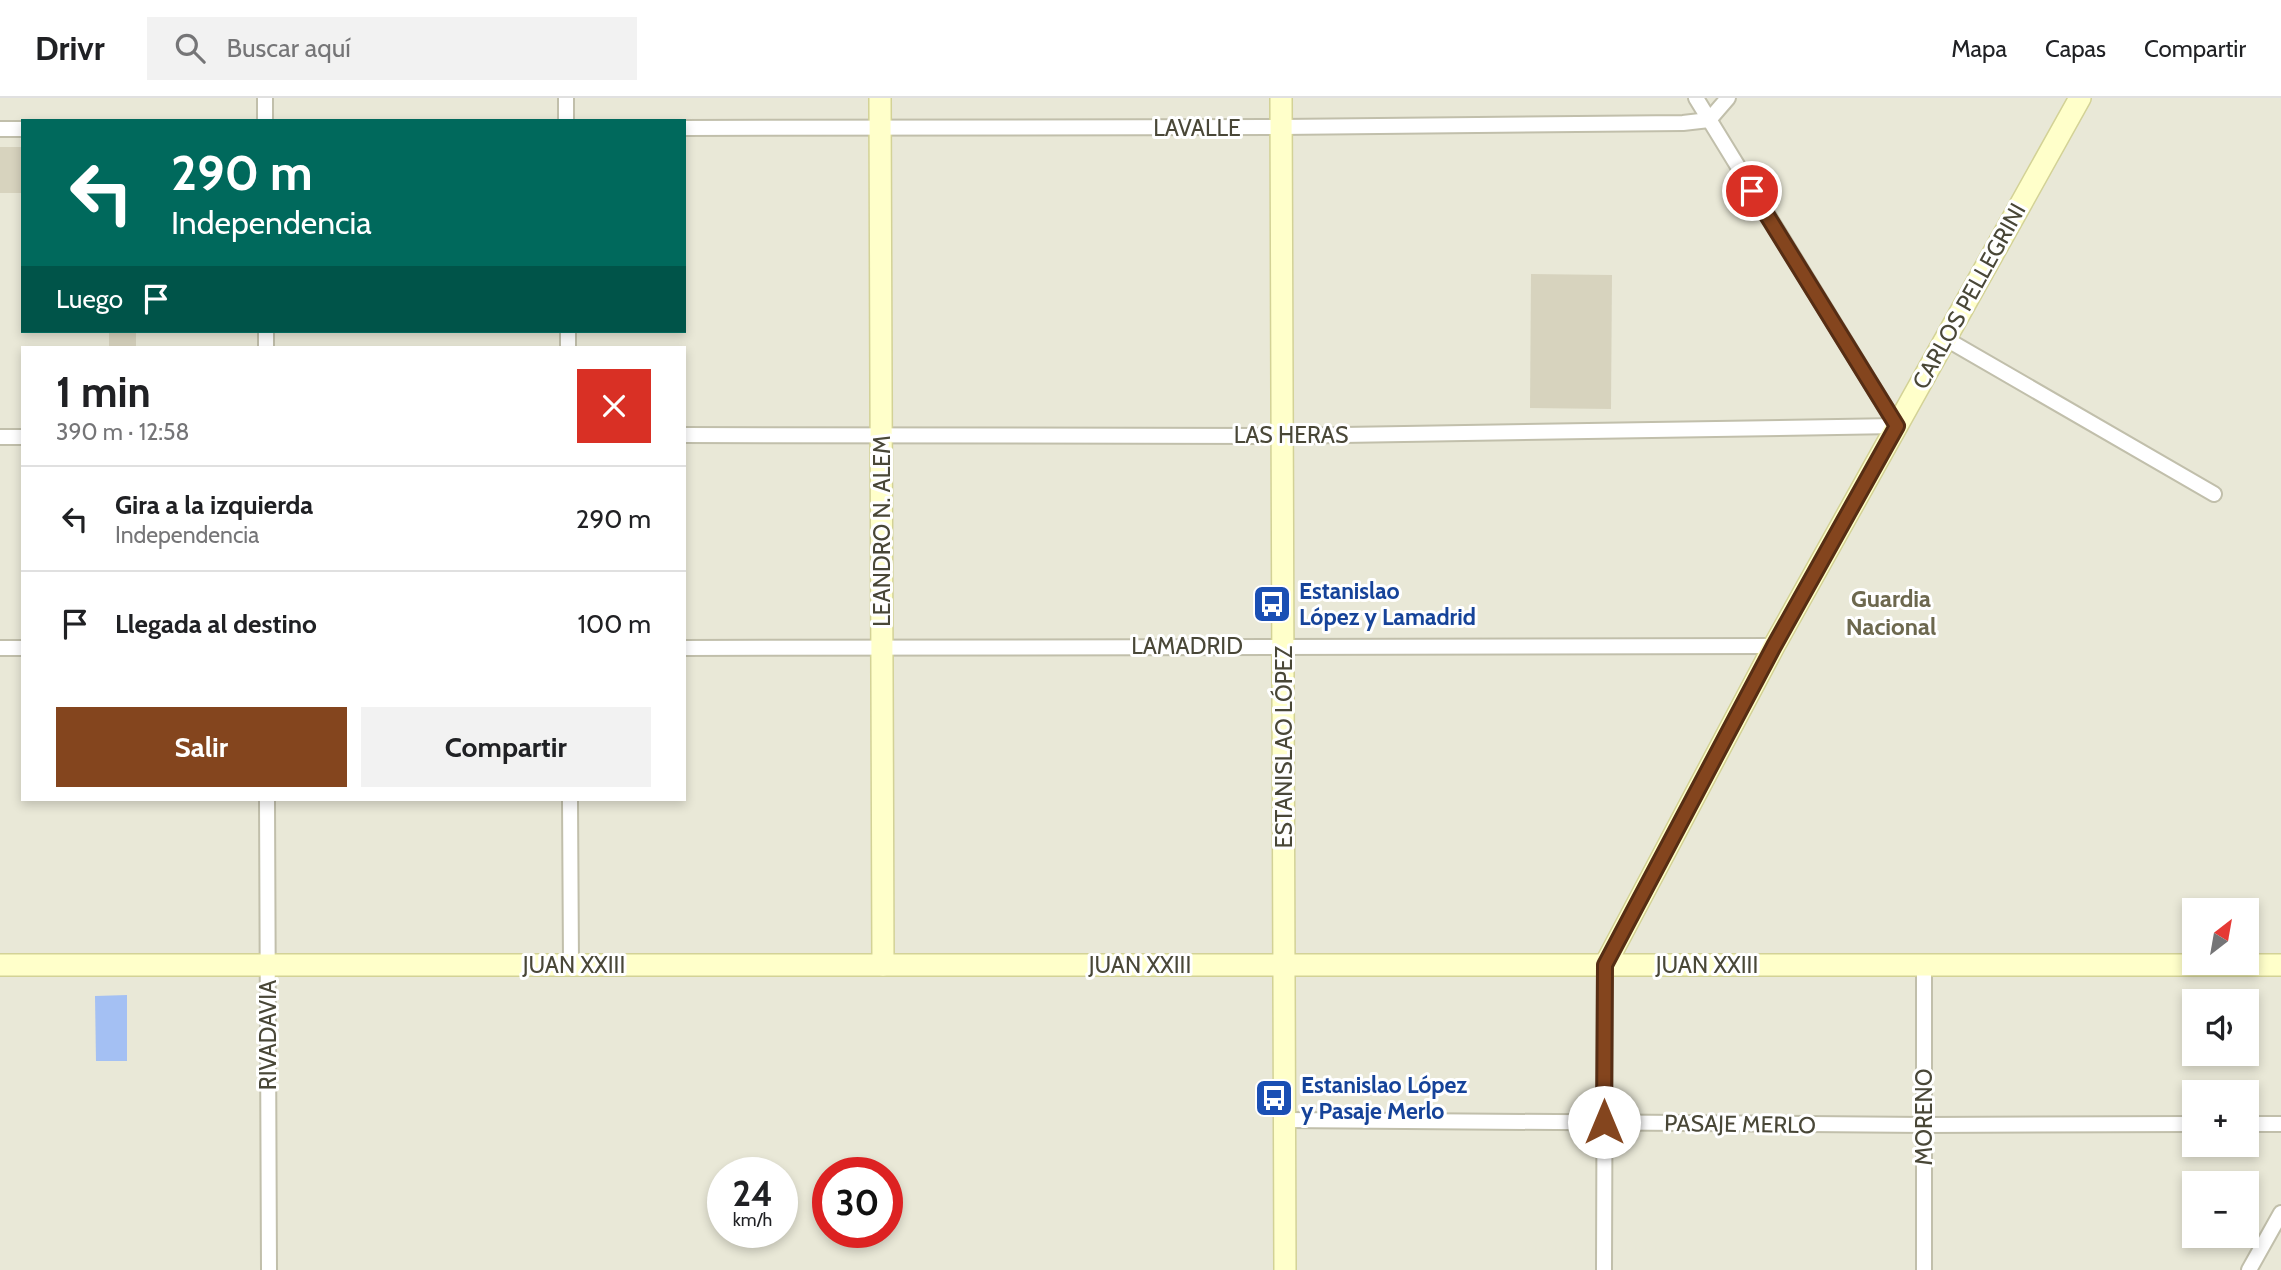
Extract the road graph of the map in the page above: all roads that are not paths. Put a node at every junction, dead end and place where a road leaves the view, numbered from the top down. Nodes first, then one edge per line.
1 (265, 98) edge
2 (566, 98) edge
3 (880, 98) edge
4 (1281, 98) edge
5 (1696, 98) edge
6 (1728, 98) edge
7 (2080, 98) edge
8 (265, 119) edge
9 (566, 119) edge
10 (1709, 120) junction
11 (1281, 127) junction
12 (686, 128) edge
13 (880, 128) junction
14 (0, 129) edge
15 (21, 129) edge
16 (1946, 339) junction
17 (1897, 426) junction
18 (881, 434) junction
19 (686, 435) edge
20 (1282, 436) junction
21 (0, 437) edge
22 (21, 437) edge
23 (2214, 494) dead end
24 (1283, 645) junction
25 (1774, 646) junction
26 (882, 647) junction
27 (0, 648) edge
28 (21, 648) edge
29 (686, 648) edge
30 (267, 801) edge
31 (570, 801) edge
32 (0, 965) edge
33 (268, 965) junction
34 (571, 965) junction
35 (883, 965) junction
36 (1285, 965) junction
37 (1605, 965) junction
38 (1924, 965) junction
39 (2281, 965) edge
40 (1285, 1119) junction
41 (1604, 1122) junction
42 (2182, 1124) edge
43 (2259, 1124) edge
44 (2281, 1124) edge
45 (1925, 1125) junction
46 (2281, 1213) edge
47 (269, 1270) edge
48 (1285, 1270) edge
49 (1604, 1270) edge
50 (1924, 1270) edge
51 (2249, 1270) edge

1 - 8 street
2 - 9 street
3 - 13 main road, LEANDRO N. ALEM
4 - 11 main road, ESTANISLAO LÓPEZ
5 - 10 street
6 - 10 street
7 - 16 main road, CARLOS PELLEGRINI
10 - 11 street, LAVALLE
10 - 17 street
11 - 13 street, LAVALLE
11 - 20 main road, ESTANISLAO LÓPEZ
12 - 13 street, LAVALLE
13 - 18 main road, LEANDRO N. ALEM
14 - 15 street
16 - 17 main road, CARLOS PELLEGRINI
16 - 23 street
17 - 20 street, LAS HERAS
17 - 25 main road, CARLOS PELLEGRINI
18 - 19 street, LAS HERAS
18 - 20 street, LAS HERAS
18 - 26 main road, LEANDRO N. ALEM
20 - 24 main road, ESTANISLAO LÓPEZ
21 - 22 street
24 - 25 street, LAMADRID
24 - 26 street, LAMADRID
24 - 36 main road, ESTANISLAO LÓPEZ
25 - 37 main road, CARLOS PELLEGRINI
26 - 29 street, LAMADRID
26 - 35 main road, LEANDRO N. ALEM
27 - 28 street
30 - 33 street, RIVADAVIA
31 - 34 street
32 - 33 main road, JUAN XXIII
33 - 34 main road, JUAN XXIII
33 - 47 street, RIVADAVIA
34 - 35 main road, JUAN XXIII
35 - 36 main road, JUAN XXIII
36 - 37 main road, JUAN XXIII
36 - 40 main road, ESTANISLAO LÓPEZ
37 - 38 main road, JUAN XXIII
37 - 41 street, CARLOS PELLEGRINI
38 - 39 main road, JUAN XXIII
38 - 45 street, MORENO
40 - 41 street, PASAJE MERLO
40 - 48 main road, ESTANISLAO LÓPEZ
41 - 45 street, PASAJE MERLO
41 - 49 street, CARLOS PELLEGRINI
42 - 45 street, PASAJE MERLO
43 - 44 street
45 - 50 street, MORENO
46 - 51 street

